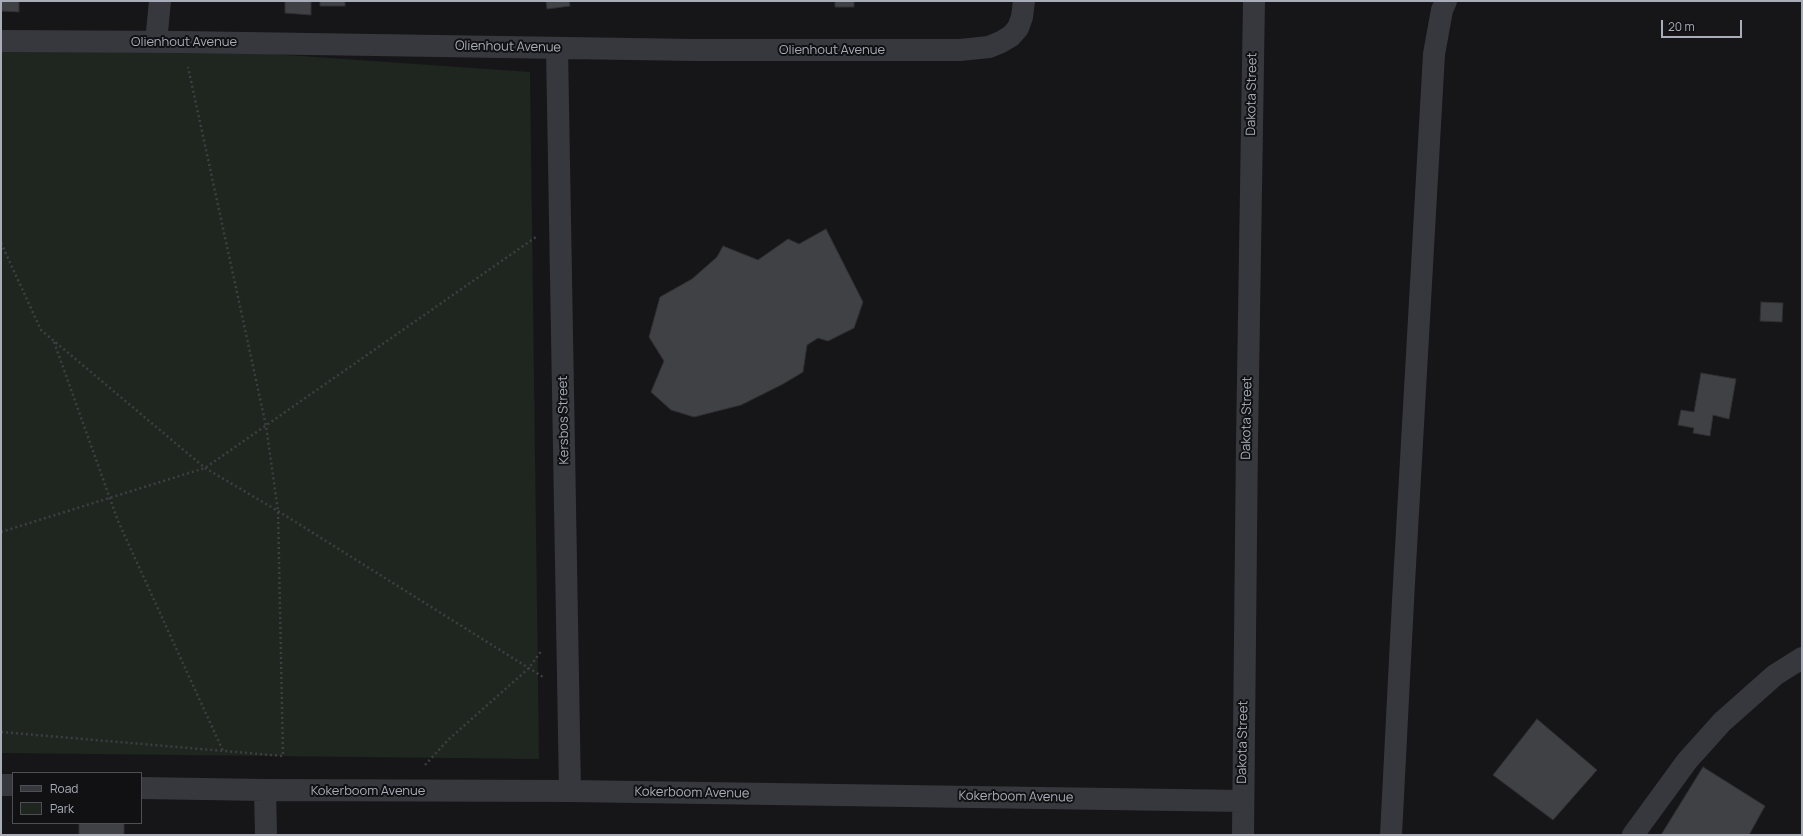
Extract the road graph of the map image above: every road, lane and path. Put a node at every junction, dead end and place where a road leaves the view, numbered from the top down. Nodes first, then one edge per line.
1 (160, 1) edge
2 (1024, 1) edge
3 (1254, 1) edge
4 (1446, 1) edge
5 (1, 41) edge
6 (156, 42) junction
7 (182, 42) junction
8 (557, 48) junction
9 (1, 243) edge
10 (516, 250) dead end
11 (54, 340) junction
12 (266, 426) junction
13 (205, 468) junction
14 (110, 498) junction
15 (278, 511) junction
16 (1, 532) edge
17 (543, 649) dead end
18 (1802, 658) edge
19 (518, 661) dead end
20 (1, 732) edge
21 (224, 751) junction
22 (1, 785) edge
23 (12, 785) edge
24 (142, 788) edge
25 (265, 790) junction
26 (402, 791) junction
27 (570, 791) junction
28 (1243, 801) junction
29 (266, 835) edge
30 (1243, 835) edge
31 (1391, 835) edge
32 (1633, 835) edge

1 - 6 street
2 - 8 street, Olienhout Avenue
3 - 28 street, Dakota Street
4 - 31 street
5 - 6 street, Olienhout Avenue
6 - 7 street, Olienhout Avenue
7 - 8 street, Olienhout Avenue
7 - 12 path
8 - 27 street, Kersbos Street
9 - 11 path
10 - 12 path
11 - 13 path
11 - 14 path
12 - 13 path
12 - 15 path
13 - 14 path
13 - 15 path
14 - 16 path
14 - 21 path
15 - 19 path
15 - 21 path
17 - 26 path
18 - 32 street
20 - 21 path
22 - 23 street
24 - 25 street, Kokerboom Avenue
25 - 26 street, Kokerboom Avenue
25 - 29 street
26 - 27 street, Kokerboom Avenue
27 - 28 street, Kokerboom Avenue
28 - 30 street, Dakota Street

